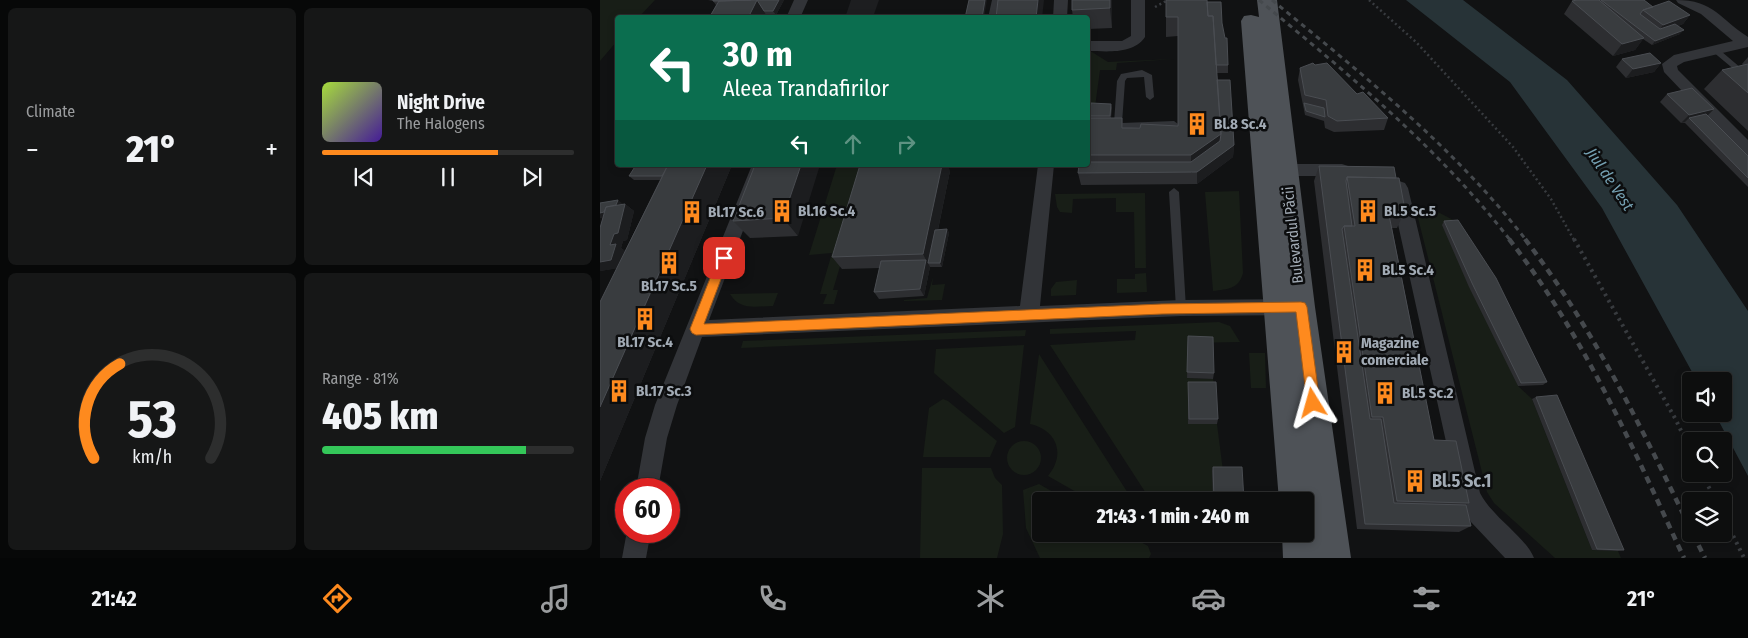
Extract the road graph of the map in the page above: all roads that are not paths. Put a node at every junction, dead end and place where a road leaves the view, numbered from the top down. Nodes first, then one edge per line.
1 (801, 0) edge
2 (996, 0) edge
3 (1061, 0) edge
4 (1138, 0) edge
5 (1248, 0) edge
6 (1267, 0) edge
7 (1683, 0) edge
8 (795, 15) edge
9 (993, 15) edge
10 (1060, 15) edge
11 (1746, 42) edge
12 (1090, 46) edge
13 (1714, 49) junction
14 (1748, 78) edge
15 (1150, 97) dead end
16 (1174, 124) edge
17 (1118, 126) junction
18 (1090, 127) edge
19 (1748, 150) edge
20 (759, 167) edge
21 (1046, 167) edge
22 (1286, 170) junction
23 (1362, 170) edge
24 (1388, 172) edge
25 (1174, 192) dead end
26 (1289, 307) junction
27 (1181, 308) junction
28 (1030, 314) junction
29 (696, 329) junction
30 (649, 478) edge
31 (1296, 492) edge
32 (1300, 542) edge
33 (1301, 558) edge
34 (1333, 558) edge
35 (1522, 558) edge

1 - 8 street
2 - 9 lane
3 - 10 street
4 - 12 street
5 - 26 main road, Bulevardul Păcii
6 - 22 main road, Bulevardul Păcii
7 - 11 street
11 - 13 street
13 - 14 lane
13 - 19 street
15 - 17 lane
16 - 17 lane
17 - 18 lane
20 - 29 street
21 - 28 street
22 - 23 street
22 - 26 main road, Bulevardul Păcii
24 - 35 street
25 - 27 lane
26 - 27 street
26 - 31 main road, Bulevardul Păcii
26 - 34 main road, Bulevardul Păcii
27 - 28 street
28 - 29 street
29 - 30 street
32 - 33 main road

